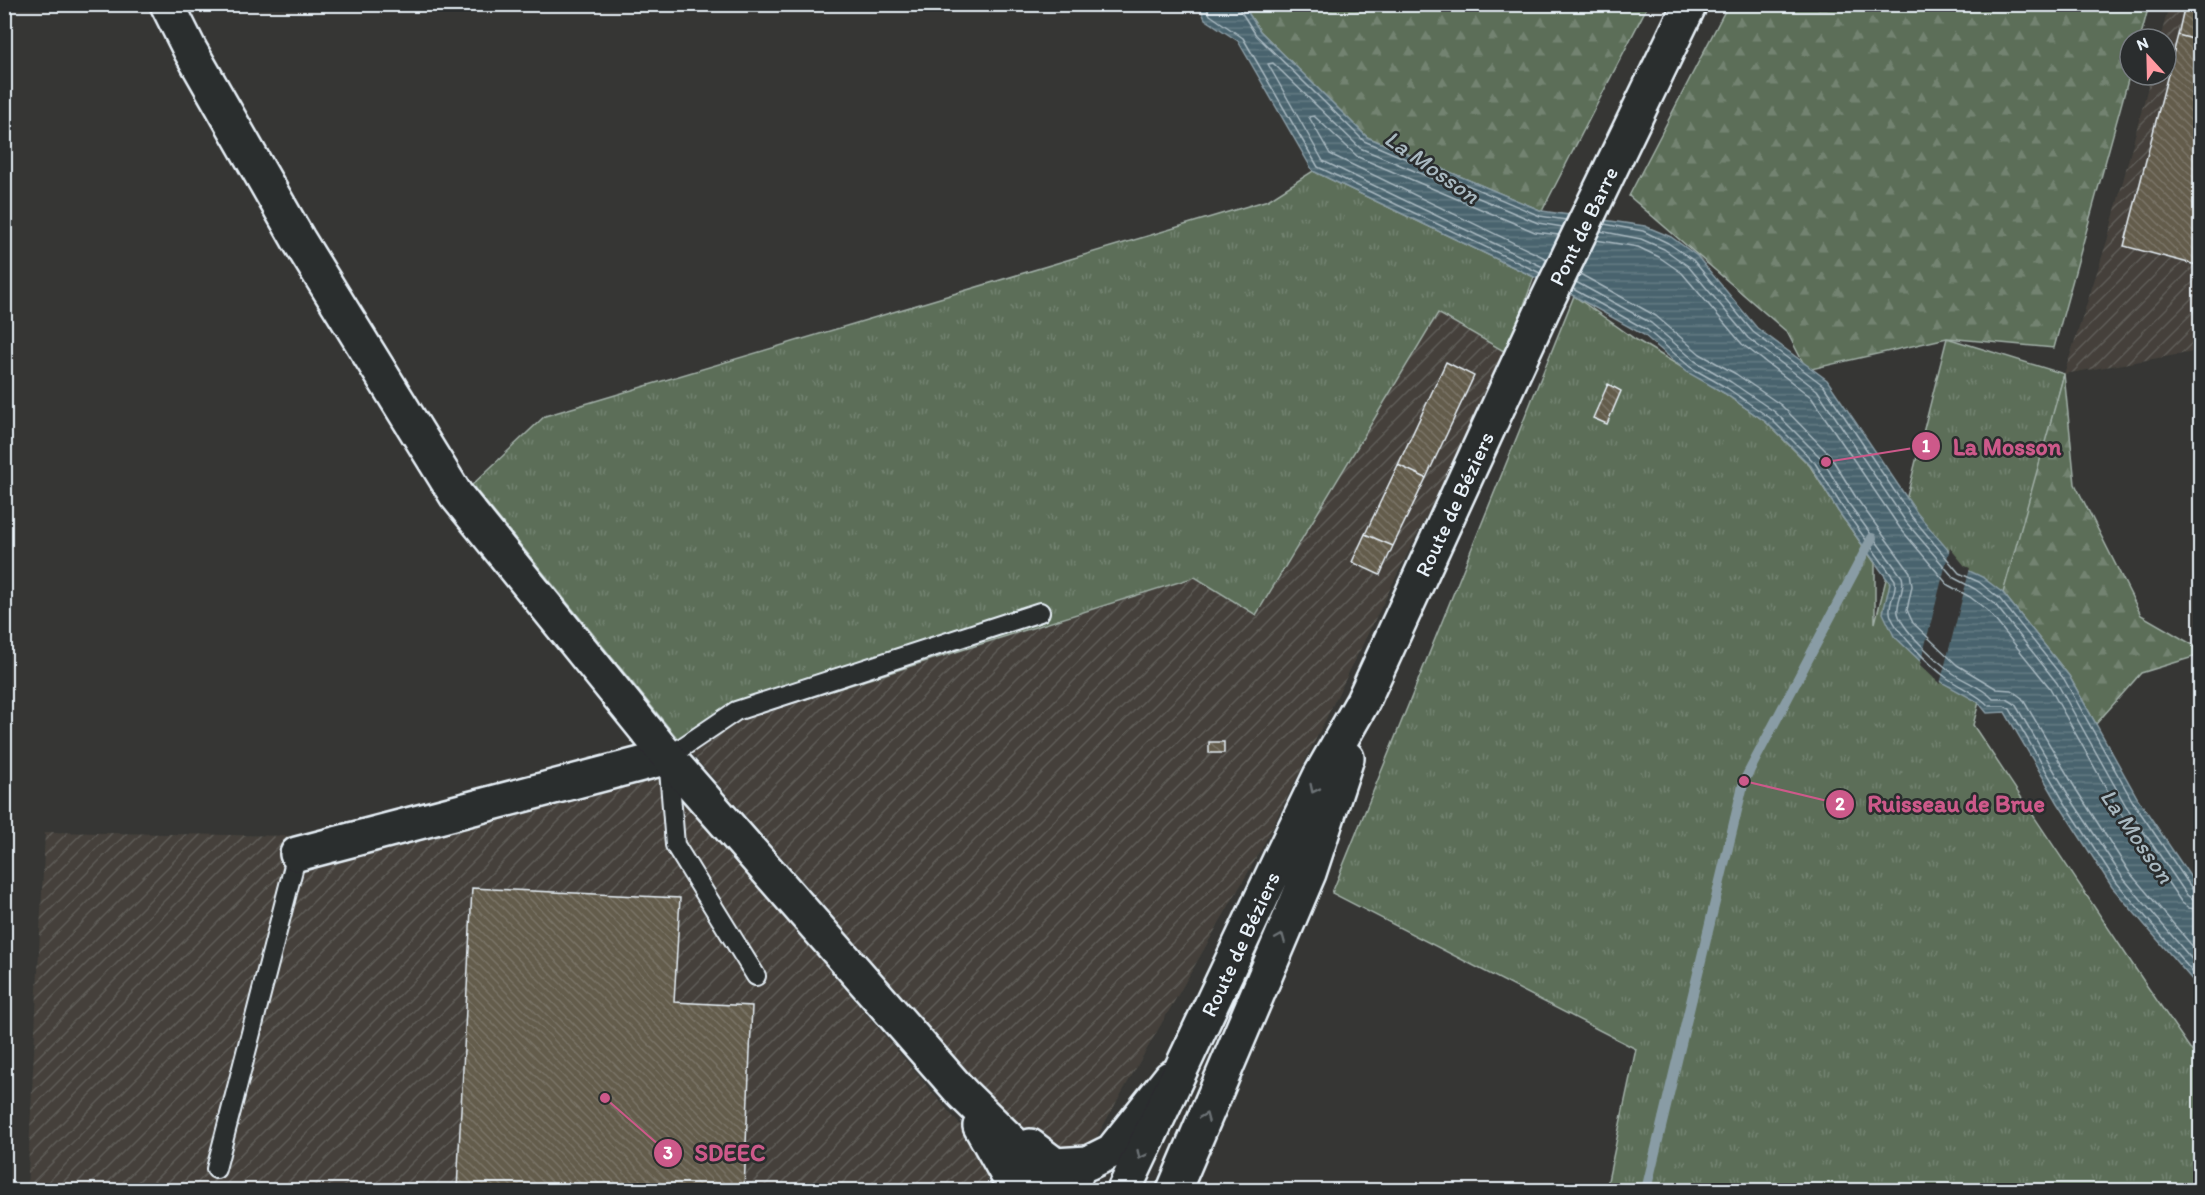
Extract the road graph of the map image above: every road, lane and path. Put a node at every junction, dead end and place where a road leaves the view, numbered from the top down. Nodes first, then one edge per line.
1 (167, 4) edge
2 (1690, 4) edge
3 (1545, 307) joint
4 (1040, 612) dead end
5 (1363, 701) junction
6 (668, 757) junction
7 (297, 854) joint
8 (756, 976) dead end
9 (1190, 1052) junction
10 (962, 1093) junction
11 (216, 1169) dead end
12 (1083, 1177) edge
13 (1016, 1191) edge
14 (1061, 1191) edge
15 (1124, 1191) edge
16 (1174, 1191) edge

1 - 6 street
2 - 3 street, Pont de Barre
3 - 5 street, Route de Béziers
4 - 6 lane
5 -> 9 street, Route de Béziers
16 -> 5 street, Route de Béziers
6 - 7 street
6 - 8 lane
6 - 10 street
7 - 11 lane
9 - 12 street
9 -> 15 street, Route de Béziers
10 - 12 street
10 - 13 street
10 - 14 street

